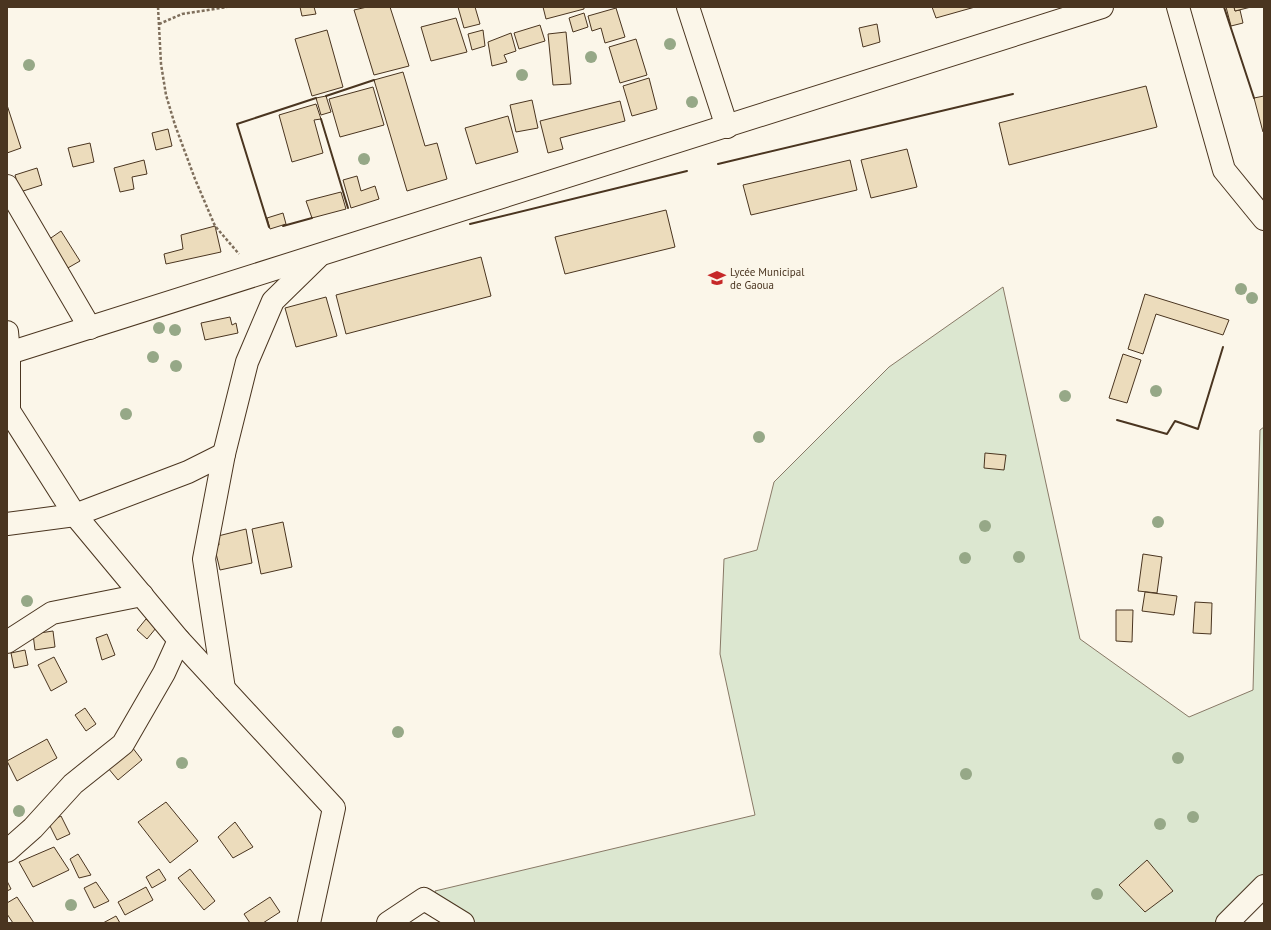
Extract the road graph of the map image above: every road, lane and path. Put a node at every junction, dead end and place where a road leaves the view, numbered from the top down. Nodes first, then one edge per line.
1 (158, 7) edge
2 (227, 7) edge
3 (688, 7) edge
4 (1102, 7) edge
5 (1178, 7) edge
6 (158, 24) junction
7 (726, 127) junction
8 (7, 186) edge
9 (1264, 219) edge
10 (321, 255) junction
11 (256, 275) junction
12 (90, 328) junction
13 (7, 332) edge
14 (9, 353) junction
15 (8, 412) edge
16 (224, 454) junction
17 (75, 515) junction
18 (7, 524) edge
19 (142, 595) junction
20 (179, 640) junction
21 (7, 642) edge
22 (224, 689) junction
23 (7, 851) edge
24 (1264, 886) edge
25 (309, 923) edge
26 (388, 923) edge
27 (463, 923) edge
28 (1227, 923) edge

1 - 6 path
2 - 6 path
3 - 7 street
4 - 7 street
5 - 9 street
6 - 11 path
7 - 10 street
8 - 12 street
10 - 11 street
10 - 16 street
11 - 12 street
12 - 14 street
13 - 14 street
14 - 15 street
15 - 17 street
16 - 17 street
16 - 22 street
17 - 18 street
17 - 19 street
19 - 20 street
19 - 21 street
20 - 22 street
20 - 23 street
22 - 25 street
24 - 28 street
26 - 27 street

